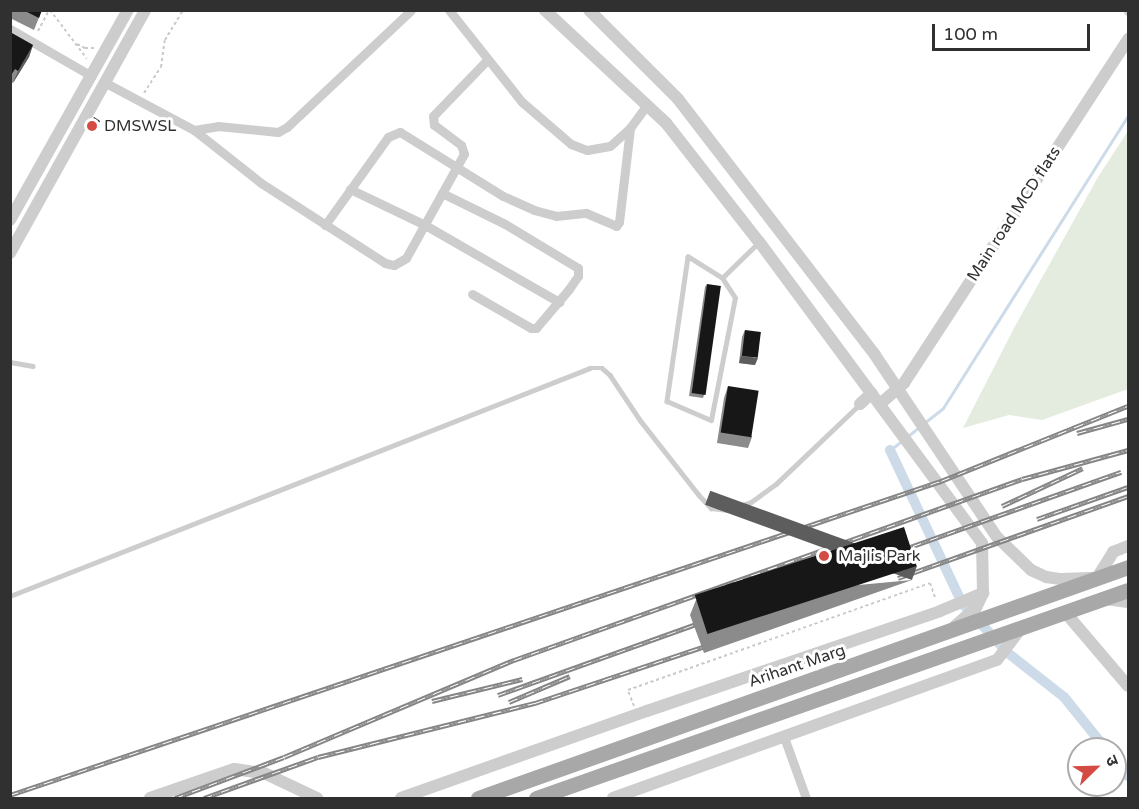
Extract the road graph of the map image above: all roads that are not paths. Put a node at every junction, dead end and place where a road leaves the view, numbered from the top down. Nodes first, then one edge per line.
1 (128, 10) edge
2 (146, 10) edge
3 (411, 10) edge
4 (449, 10) edge
5 (545, 10) edge
6 (596, 13) edge
7 (10, 29) edge
8 (1128, 39) edge
9 (487, 60) junction
10 (90, 75) junction
11 (104, 82) junction
12 (647, 105) junction
13 (630, 128) junction
14 (194, 130) junction
15 (457, 167) junction
16 (351, 189) junction
17 (442, 193) junction
18 (10, 220) edge
19 (325, 225) junction
20 (425, 225) junction
21 (759, 242) junction
22 (10, 253) edge
23 (722, 278) junction
24 (472, 294) dead end
25 (559, 302) junction
26 (10, 362) edge
27 (33, 366) dead end
28 (899, 388) junction
29 (872, 393) junction
30 (860, 404) joint
31 (880, 404) junction
32 (1128, 546) edge
33 (1128, 567) edge
34 (1097, 578) junction
35 (1128, 590) edge
36 (10, 596) edge
37 (978, 596) junction
38 (1103, 599) junction
39 (1128, 602) edge
40 (1065, 612) junction
41 (954, 630) junction
42 (1019, 630) junction
43 (1128, 686) edge
44 (784, 737) junction
45 (608, 752) junction
46 (615, 771) junction
47 (150, 798) edge
48 (317, 798) edge
49 (401, 798) edge
50 (478, 798) edge
51 (536, 798) edge
52 (613, 798) edge
53 (806, 798) edge

1 - 10 street
2 - 11 street
3 - 14 street
4 - 9 street
5 - 12 street
6 - 28 street
7 - 10 street
8 - 28 street, Main road MCD flats
9 - 13 street
9 - 15 street
10 - 11 street
10 - 18 street
11 - 14 street
11 - 22 street
12 - 13 street
12 - 21 street
13 - 15 street
14 - 19 street
15 - 16 street
15 - 17 street
16 - 19 street
16 - 20 street
17 - 20 street
17 - 25 street
19 - 20 street
20 - 25 street
21 - 23 lane
21 - 29 street
23 - 23 lane
24 - 25 street
26 - 27 lane
28 - 31 street, Main road MCD flats
28 - 34 street
29 - 30 street
29 - 31 street
30 - 36 lane
31 - 37 street
32 - 34 street
33 - 34 main road, Arihant Marg
34 - 41 main road, Arihant Marg
35 - 38 main road
37 - 41 street
37 - 49 street
38 - 39 street
38 - 40 main road
40 - 42 main road
40 - 43 street
41 - 45 main road, Arihant Marg
42 - 44 street
42 - 46 main road
44 - 52 street
44 - 53 street
45 - 46 main road
45 - 50 main road, Arihant Marg
46 - 51 main road
47 - 48 street

